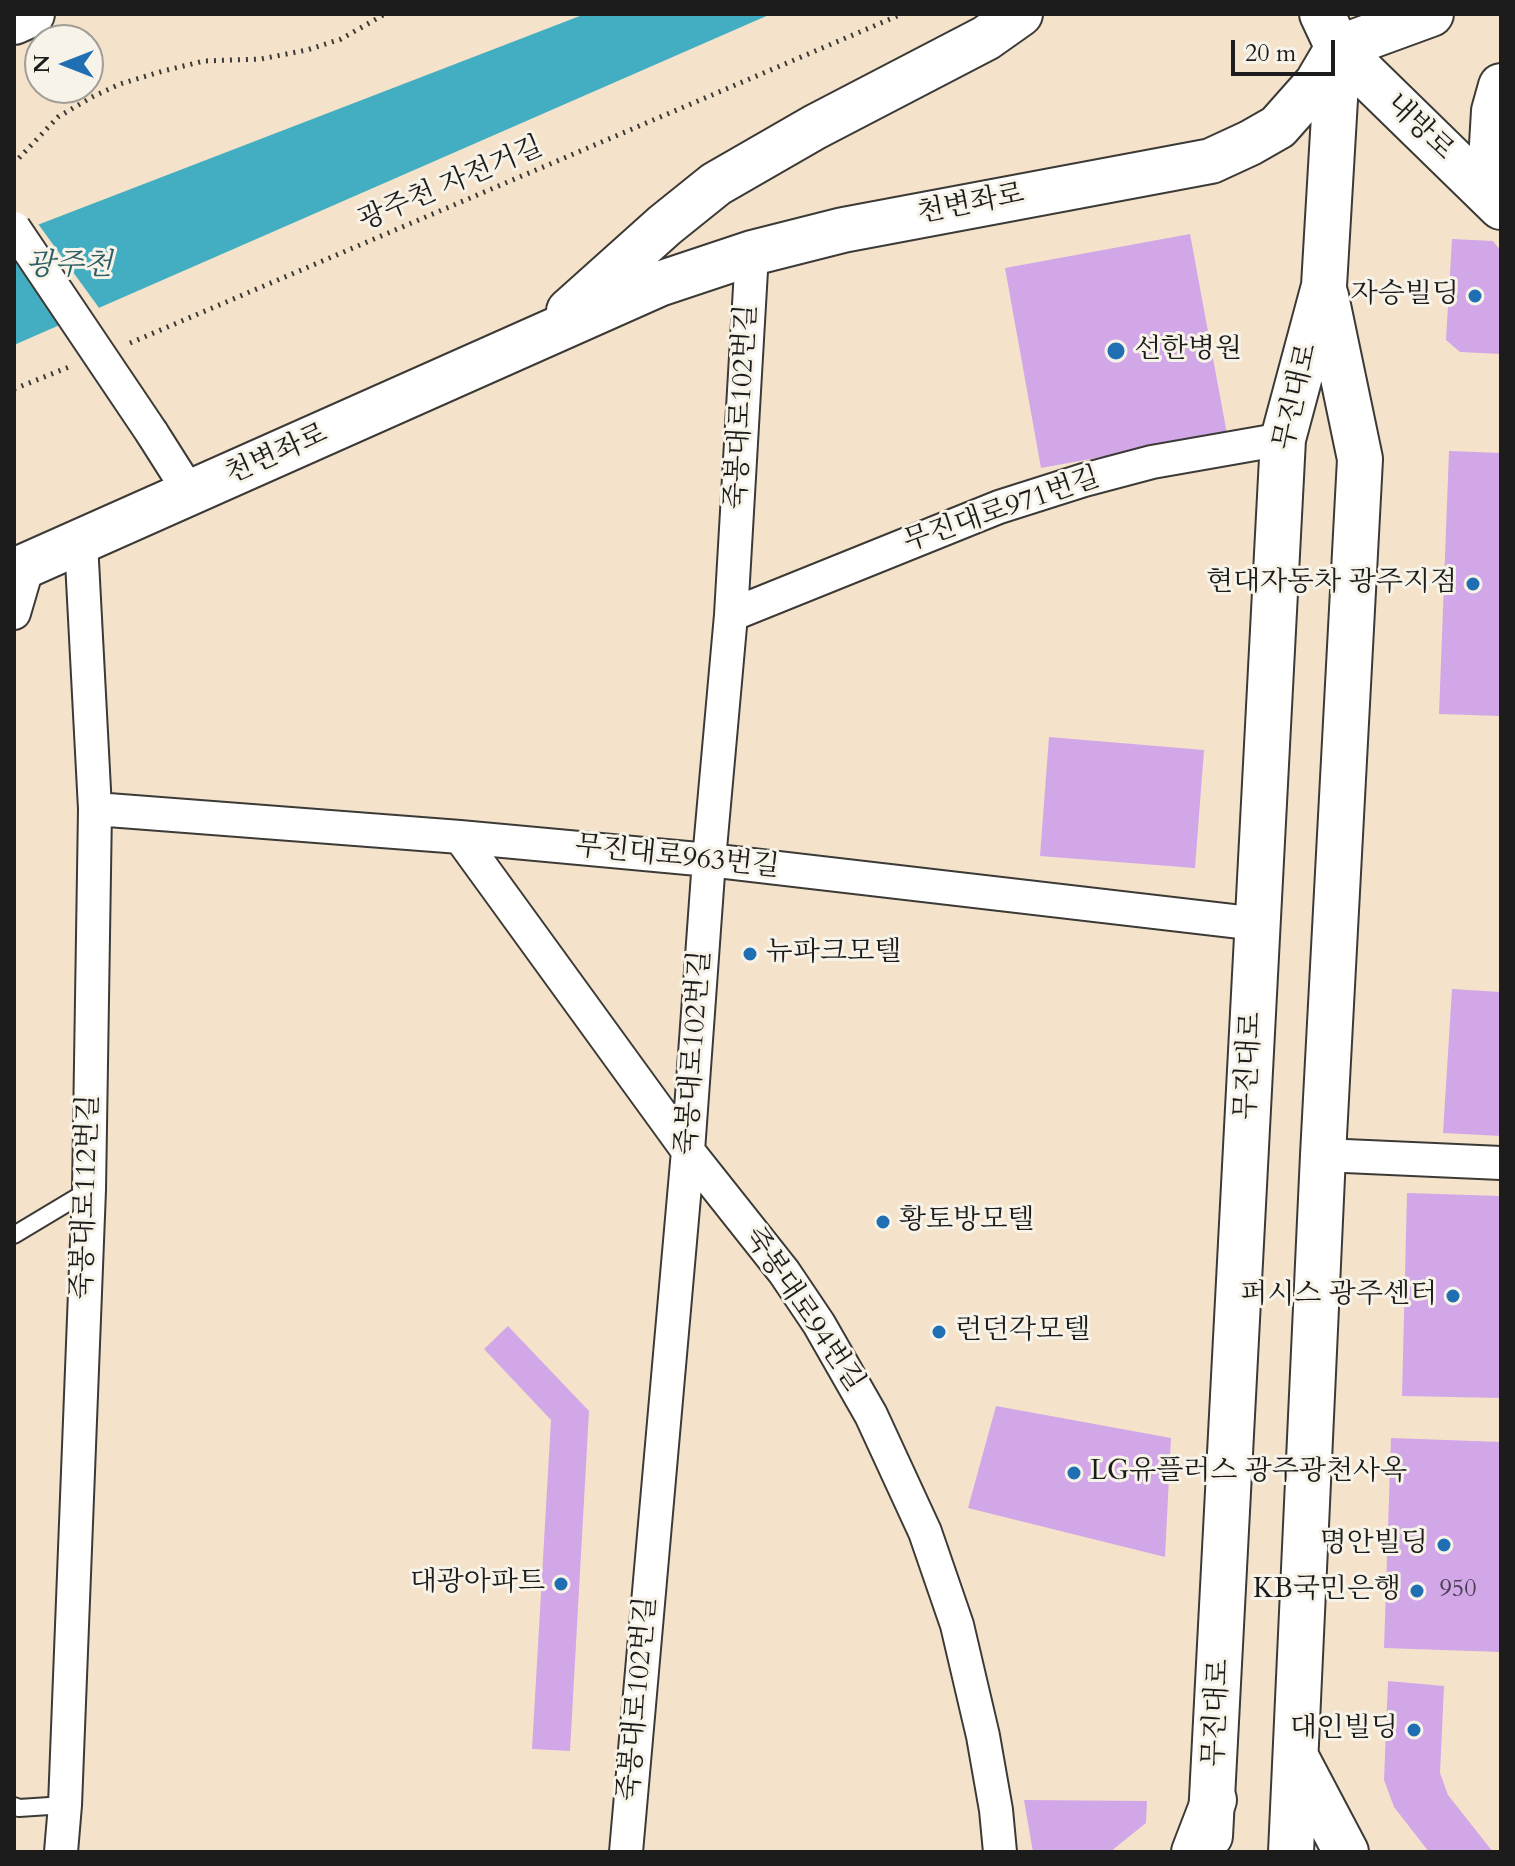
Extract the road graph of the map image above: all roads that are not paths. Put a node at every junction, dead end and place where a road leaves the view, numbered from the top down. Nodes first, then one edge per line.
1 (32, 14) edge
2 (1020, 14) edge
3 (1431, 14) edge
4 (14, 22) edge
5 (1334, 25) edge
6 (1501, 86) edge
7 (1495, 201) edge
8 (14, 228) edge
9 (752, 253) junction
10 (1324, 286) junction
11 (540, 337) junction
12 (1283, 439) junction
13 (190, 493) junction
14 (81, 542) junction
15 (21, 568) edge
16 (14, 613) edge
17 (731, 615) junction
18 (95, 809) junction
19 (460, 837) junction
20 (709, 860) junction
21 (1258, 924) junction
22 (688, 1151) junction
23 (1323, 1155) junction
24 (1501, 1163) edge
25 (89, 1190) junction
26 (14, 1235) edge
27 (1296, 1758) junction
28 (1214, 1800) junction
29 (65, 1805) junction
30 (14, 1806) edge
31 (61, 1852) edge
32 (626, 1852) edge
33 (1000, 1852) edge
34 (1194, 1852) edge
35 (1209, 1852) edge
36 (1291, 1852) edge
37 (1346, 1852) edge

1 - 4 main road
2 - 11 main road, 천변좌로
3 - 5 main road
5 - 7 main road, 내방로
5 - 9 main road, 천변좌로
5 - 10 main road, 무진대로
6 - 7 main road
8 - 13 street, bridge
9 - 11 main road, 천변좌로
9 - 17 street, 죽봉대로102번길
10 - 12 main road, 무진대로
10 - 23 main road, 무진대로
11 - 13 main road, 천변좌로
12 - 17 street, 무진대로971번길
12 - 21 main road, 무진대로
13 - 14 main road, 천변좌로
14 - 15 main road, 천변좌로
14 - 18 street, 죽봉대로112번길
15 - 16 street
17 - 20 street, 죽봉대로102번길
18 - 19 street, 무진대로963번길
18 - 25 street, 죽봉대로112번길
19 - 20 street, 무진대로963번길
19 - 22 street, 죽봉대로94번길
20 - 21 street, 무진대로963번길
20 - 22 street, 죽봉대로102번길
21 - 28 main road, 무진대로
22 - 32 street, 죽봉대로102번길
22 - 33 street, 죽봉대로94번길
23 - 24 street
23 - 27 main road, 무진대로
25 - 26 lane
25 - 29 street, 죽봉대로112번길
27 - 36 main road, 무진대로
27 - 37 main road
28 - 34 main road
28 - 35 main road, 무진대로
29 - 30 lane
29 - 31 street, 죽봉대로112번길

